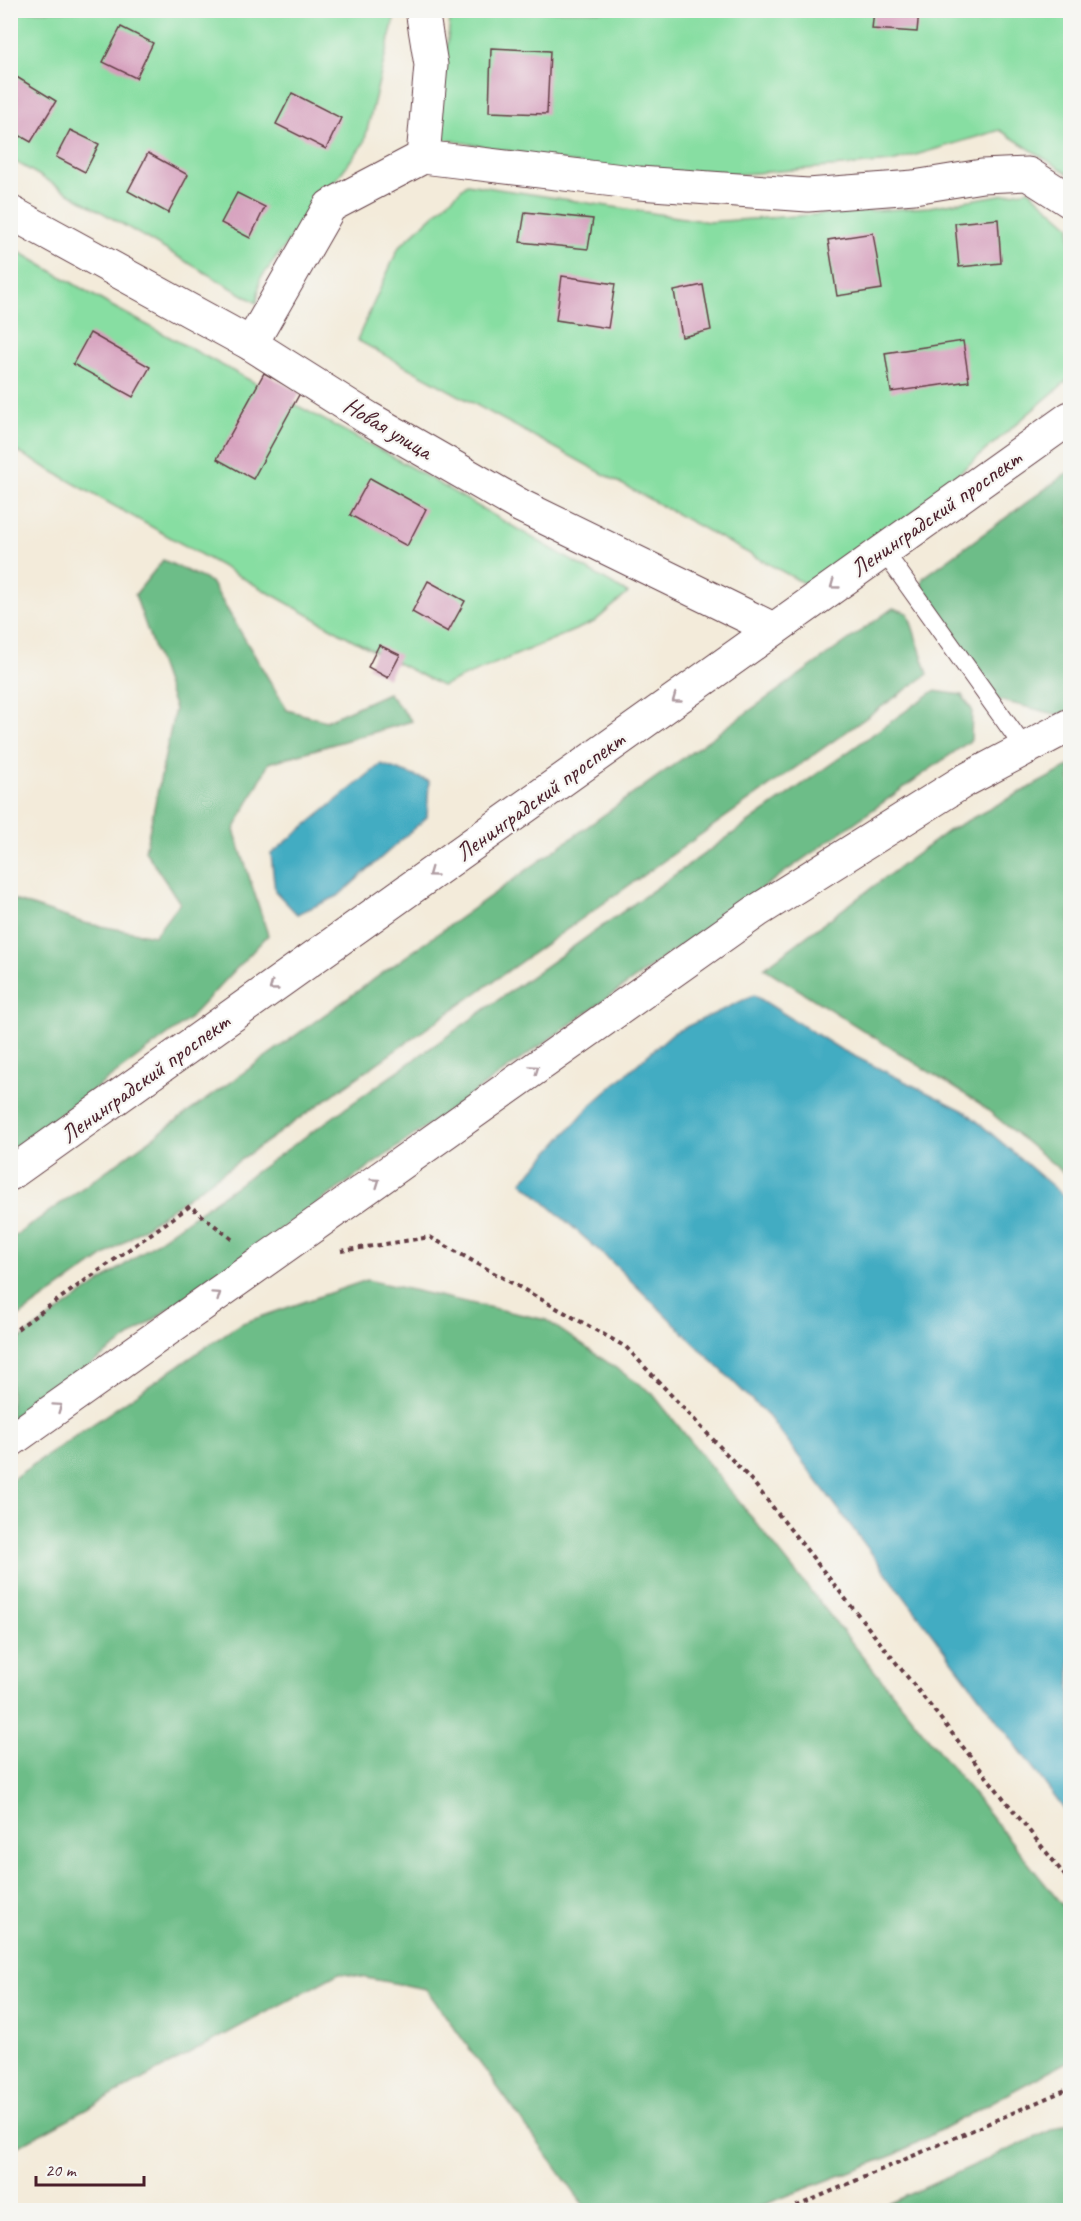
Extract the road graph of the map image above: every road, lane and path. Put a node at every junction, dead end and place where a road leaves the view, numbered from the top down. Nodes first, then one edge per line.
1 (422, 10) edge
2 (423, 157) junction
3 (1071, 201) edge
4 (10, 212) edge
5 (251, 344) junction
6 (1071, 418) edge
7 (884, 550) junction
8 (773, 629) junction
9 (1071, 726) edge
10 (1025, 749) junction
11 (10, 1174) edge
12 (329, 1252) dead end
13 (262, 1263) junction
14 (10, 1334) edge
15 (10, 1441) edge
16 (1071, 1882) edge
17 (1071, 2088) edge
18 (788, 2211) edge

1 - 2 street
2 - 3 street
2 - 5 street
4 - 5 street, Новая улица
5 - 8 street, Новая улица
6 - 7 street, Ленинградский проспект
7 -> 8 street, Ленинградский проспект
7 - 10 lane
8 -> 11 street, Ленинградский проспект
9 - 10 street
13 -> 10 street
12 - 16 path
13 - 14 path
15 -> 13 street
17 - 18 path

